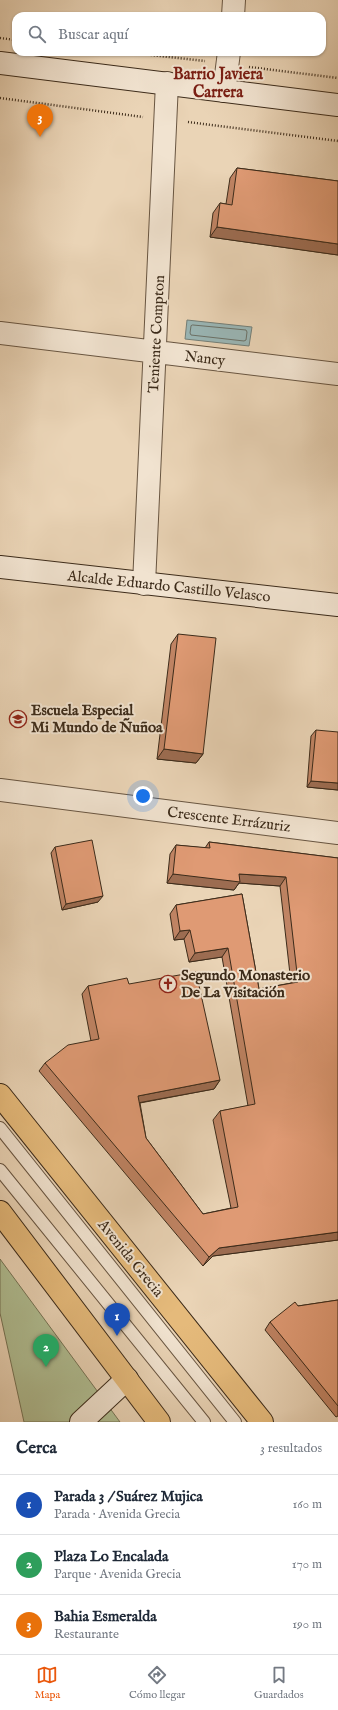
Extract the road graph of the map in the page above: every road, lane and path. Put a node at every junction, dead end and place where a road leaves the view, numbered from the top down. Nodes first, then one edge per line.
1 (234, 0) edge
2 (233, 12) edge
3 (0, 38) edge
4 (12, 40) edge
5 (228, 56) edge
6 (0, 63) edge
7 (167, 83) junction
8 (224, 91) junction
9 (338, 105) edge
10 (0, 333) edge
11 (155, 352) junction
12 (338, 374) edge
13 (0, 567) edge
14 (144, 584) junction
15 (338, 605) edge
16 (0, 790) edge
17 (338, 833) edge
18 (0, 1095) edge
19 (0, 1128) edge
20 (0, 1170) edge
21 (0, 1212) edge
22 (127, 1379) junction
23 (81, 1422) edge
24 (159, 1422) edge
25 (204, 1422) edge
26 (235, 1422) edge
27 (262, 1422) edge

1 - 2 street
3 - 4 path
5 - 8 street
6 - 7 street
7 - 8 street
7 - 11 street, Teniente Compton
8 - 9 street
10 - 11 street, Nancy
11 - 12 street, Nancy
11 - 14 street, Teniente Compton
13 - 14 street, Alcalde Eduardo Castillo Velasco
14 - 15 street, Alcalde Eduardo Castillo Velasco
16 - 17 street, Crescente Errázuriz
18 - 27 main road, Avenida Grecia
19 - 26 lane
20 - 25 lane
21 - 22 main road
22 - 23 street
22 - 24 main road

